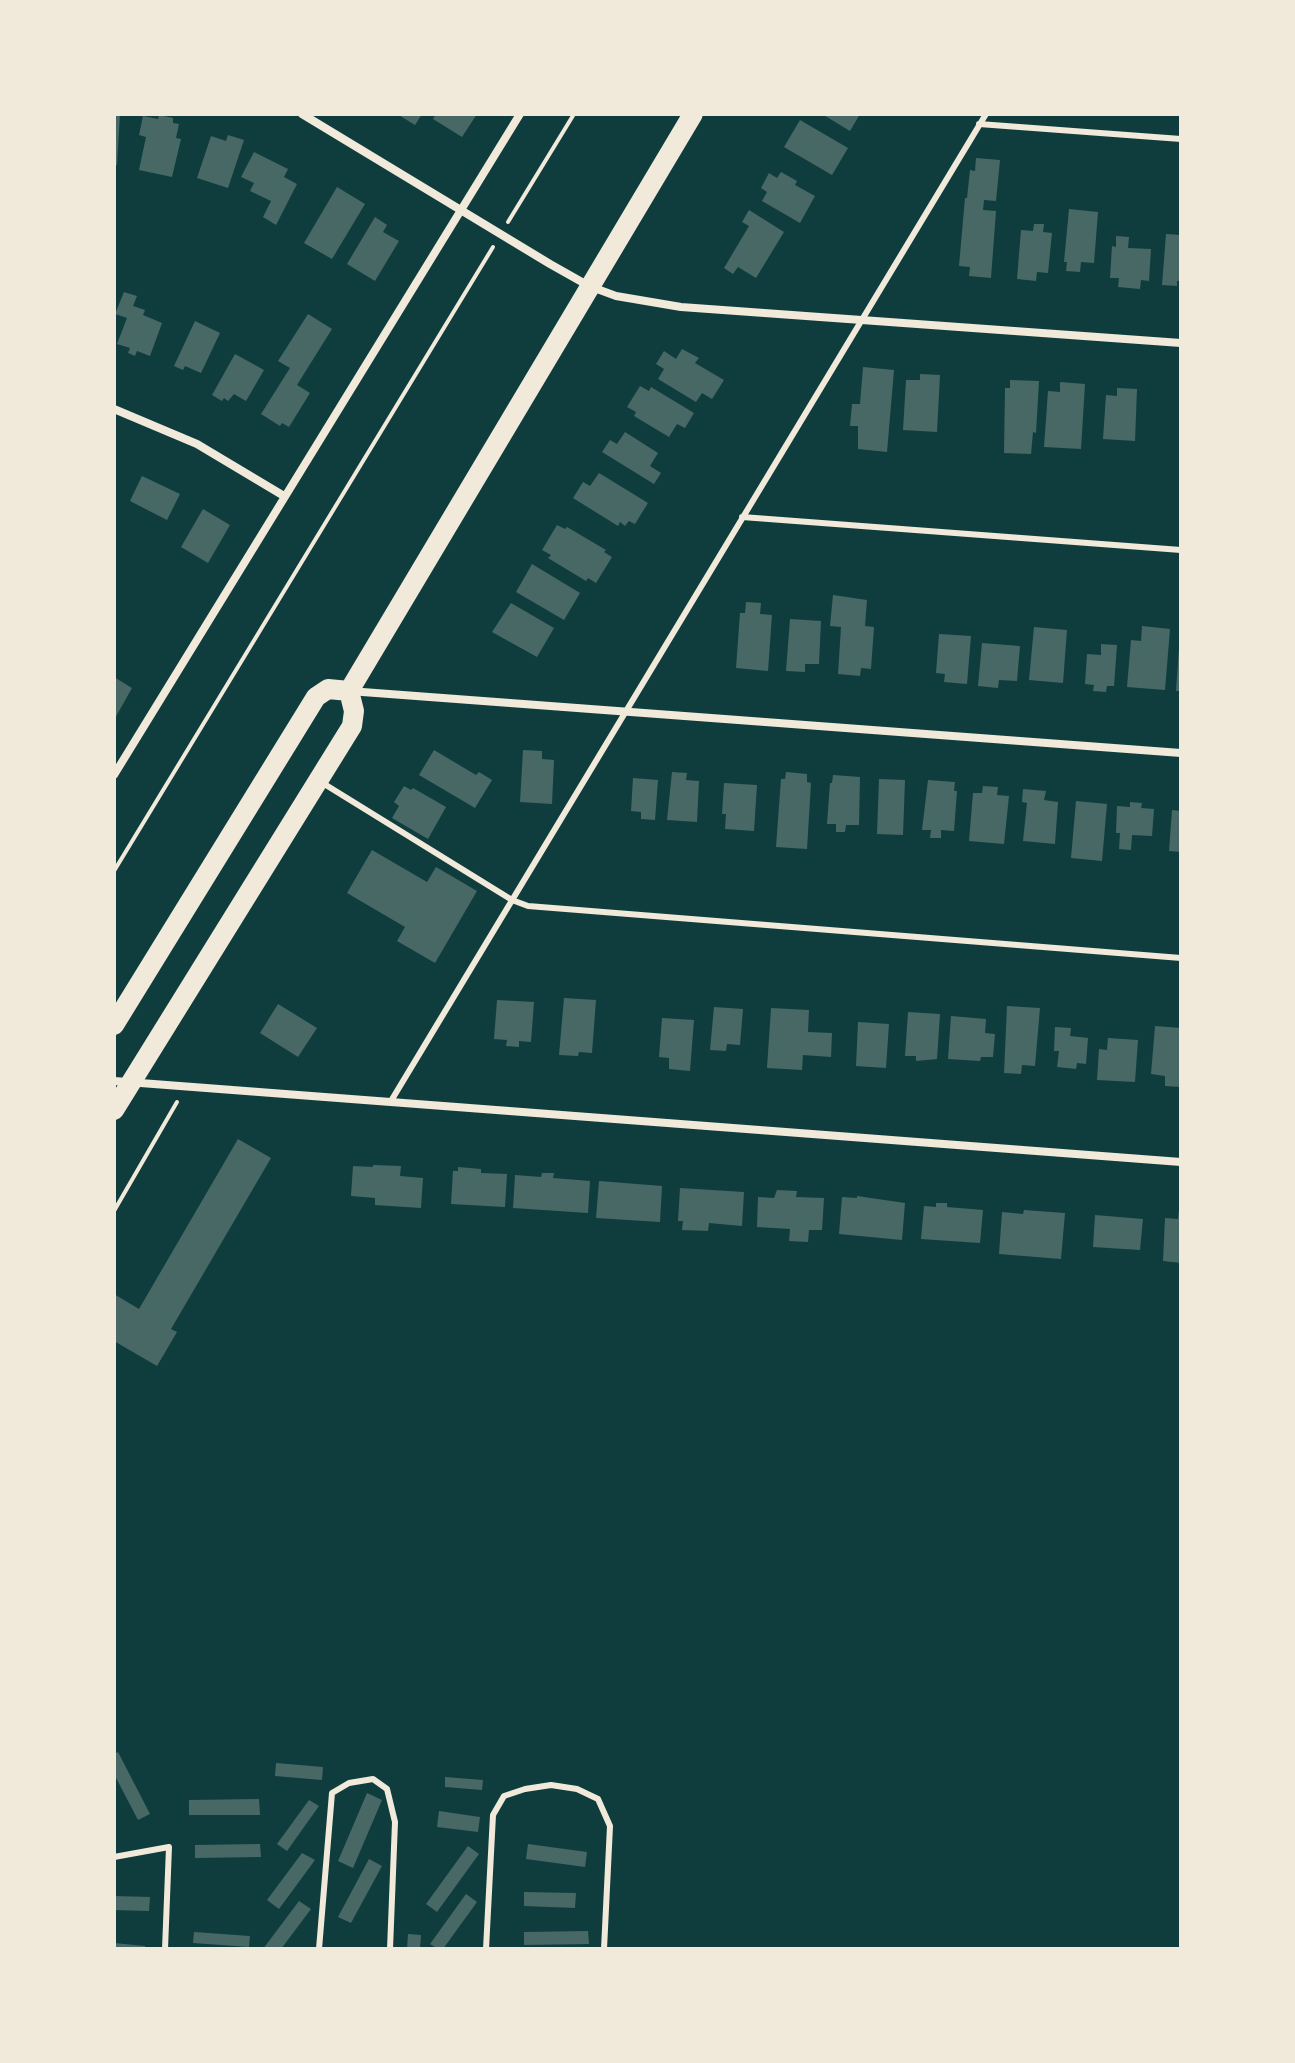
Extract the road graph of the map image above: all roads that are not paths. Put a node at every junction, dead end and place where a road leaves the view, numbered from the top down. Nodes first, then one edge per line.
1 (302, 114) edge
2 (520, 114) edge
3 (693, 114) edge
4 (986, 114) edge
5 (979, 124) junction
6 (1181, 139) edge
7 (462, 209) junction
8 (589, 286) junction
9 (860, 320) junction
10 (1181, 343) edge
11 (114, 409) edge
12 (284, 496) junction
13 (742, 517) junction
14 (1181, 550) edge
15 (349, 691) junction
16 (624, 713) junction
17 (1181, 753) edge
18 (114, 775) edge
19 (318, 780) junction
20 (512, 900) junction
21 (1181, 958) edge
22 (114, 1025) edge
23 (123, 1081) edge
24 (391, 1101) junction
25 (114, 1110) edge
26 (1181, 1162) edge
27 (114, 1857) edge
28 (165, 1949) edge
29 (319, 1949) edge
30 (390, 1949) edge
31 (486, 1949) edge
32 (604, 1949) edge

1 - 7 street
2 - 7 street
3 - 8 main road
4 - 5 lane
5 - 6 lane
5 - 9 lane
7 - 8 street
7 - 12 street
8 - 9 street
8 - 15 main road
9 - 10 street
9 - 13 lane
11 - 12 street
12 - 18 street
13 - 14 lane
13 - 16 lane
15 - 16 street
15 - 19 main road
15 - 22 main road
16 - 17 street
16 - 20 lane
19 - 20 lane
19 - 23 main road
20 - 21 lane
20 - 24 lane
23 - 24 street
23 - 25 main road
24 - 26 street
27 - 28 lane
29 - 30 lane
31 - 32 lane

